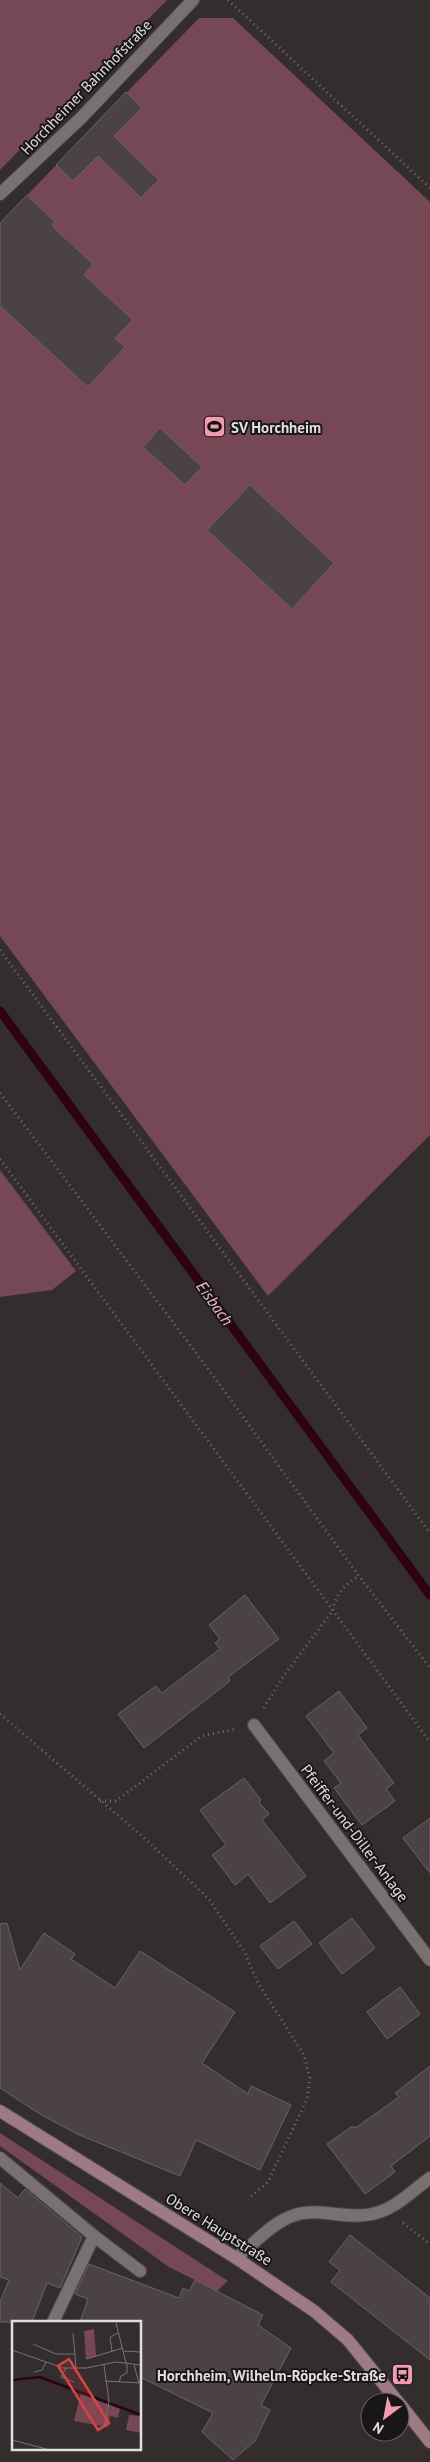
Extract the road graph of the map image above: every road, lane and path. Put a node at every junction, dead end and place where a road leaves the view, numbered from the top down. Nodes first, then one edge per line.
1 (193, 0) edge
2 (228, 0) edge
3 (430, 188) edge
4 (0, 194) edge
5 (0, 950) edge
6 (0, 1094) edge
7 (0, 1158) edge
8 (430, 1533) edge
9 (359, 1576) junction
10 (333, 1610) junction
11 (430, 1668) edge
12 (0, 1714) edge
13 (254, 1725) junction
14 (430, 1742) edge
15 (100, 1802) junction
16 (430, 1960) edge
17 (0, 2111) edge
18 (0, 2158) edge
19 (430, 2178) edge
20 (248, 2199) dead end
21 (386, 2209) junction
22 (94, 2236) junction
23 (430, 2244) edge
24 (236, 2258) junction
25 (140, 2271) dead end
26 (53, 2321) edge
27 (390, 2392) edge
28 (410, 2417) edge
29 (430, 2442) edge

1 - 4 street, Horchheimer Bahnhofstraße
2 - 3 path
5 - 8 path
6 - 9 path
7 - 10 path
9 - 10 path
9 - 11 path
10 - 13 path
10 - 14 path
12 - 15 path
13 - 15 path
13 - 16 street, Pfeiffer-und-Diller-Anlage
15 - 20 path
17 - 24 main road, Obere Hauptstraße
18 - 22 street
19 - 21 street
21 - 23 path
21 - 24 street
22 - 25 street
22 - 26 street
24 - 27 main road, Obere Hauptstraße
28 - 29 main road, Obere Hauptstraße

